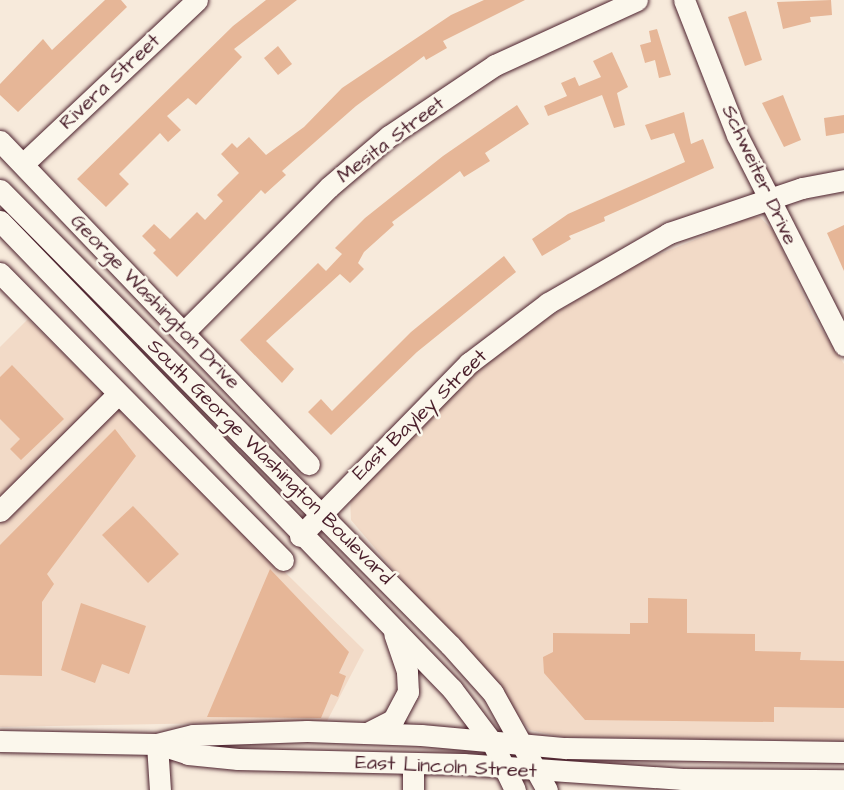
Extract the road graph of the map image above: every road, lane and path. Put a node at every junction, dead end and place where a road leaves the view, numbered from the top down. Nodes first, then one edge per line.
1 (197, 0) edge
2 (637, 0) edge
3 (684, 0) edge
4 (0, 141) edge
5 (23, 164) junction
6 (844, 180) edge
7 (0, 190) edge
8 (769, 199) junction
9 (0, 221) edge
10 (0, 273) edge
11 (183, 333) junction
12 (844, 345) edge
13 (117, 394) junction
14 (309, 464) dead end
15 (0, 511) edge
16 (321, 513) junction
17 (300, 536) junction
18 (283, 560) dead end
19 (392, 628) junction
20 (367, 733) junction
21 (0, 741) edge
22 (492, 742) junction
23 (157, 744) junction
24 (527, 746) junction
25 (844, 752) edge
26 (413, 763) junction
27 (505, 769) junction
28 (681, 779) junction
29 (844, 780) edge
30 (543, 781) edge
31 (160, 790) edge
32 (413, 790) edge
33 (515, 790) edge
34 (647, 790) edge

1 - 5 street, Rivera Street
2 - 11 street, Mesita Street
3 - 8 street, Schweiter Drive
4 - 5 street, George Washington Drive
5 - 11 street, George Washington Drive
6 - 8 street, East Bayley Street
7 - 16 street, South George Washington Boulevard
8 - 12 street, Schweiter Drive
8 - 16 street, East Bayley Street
9 - 17 street, South George Washington Boulevard
10 - 13 street
11 - 14 street, George Washington Drive
13 - 15 street
13 - 18 street
16 - 17 street, East Bayley Street
16 - 24 street, South George Washington Boulevard
17 - 19 street, South George Washington Boulevard
19 - 20 street
19 - 22 street, South George Washington Boulevard
20 - 22 street, East Lincoln Street
20 - 23 street, East Lincoln Street
21 - 23 street, East Lincoln Street
22 - 24 street, East Lincoln Street
22 - 27 street, South George Washington Boulevard
23 - 26 street, East Lincoln Street
23 - 31 street
24 - 25 street, East Lincoln Street
24 - 30 street, South George Washington Boulevard
26 - 27 street, East Lincoln Street
26 - 32 street
27 - 30 street, East Lincoln Street
27 - 33 street, South George Washington Boulevard
28 - 29 street, East Lincoln Street
28 - 30 street, East Lincoln Street
28 - 34 street

